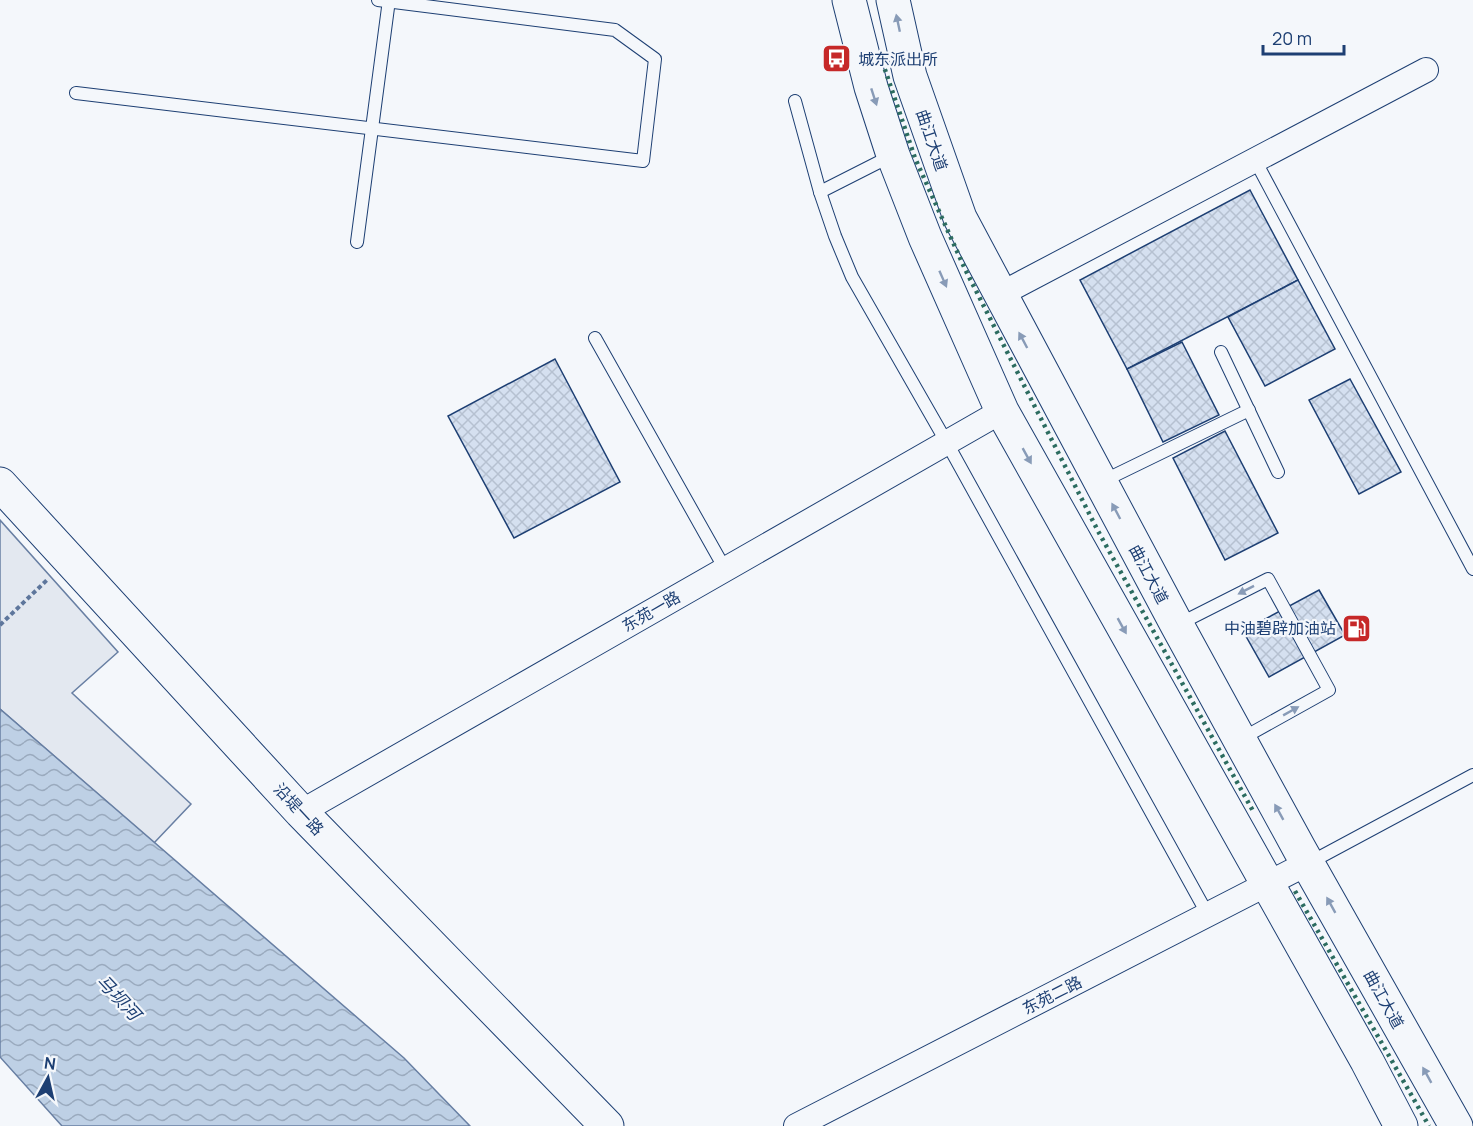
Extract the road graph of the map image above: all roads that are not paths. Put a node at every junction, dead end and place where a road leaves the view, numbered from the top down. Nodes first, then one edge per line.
1 (385, 0) edge
2 (849, 0) edge
3 (893, 0) edge
4 (1426, 70) dead end
5 (76, 93) dead end
6 (795, 101) dead end
7 (372, 128) junction
8 (892, 155) junction
9 (1254, 160) junction
10 (820, 192) junction
11 (357, 242) dead end
12 (999, 294) junction
13 (595, 338) dead end
14 (1221, 352) dead end
15 (1249, 410) junction
16 (1002, 411) junction
17 (946, 443) junction
18 (1278, 472) dead end
19 (1100, 483) junction
20 (0, 484) edge
21 (724, 569) junction
22 (1473, 569) edge
23 (1177, 625) junction
24 (1240, 740) junction
25 (1473, 775) edge
26 (301, 812) junction
27 (1308, 863) junction
28 (1268, 884) junction
29 (1208, 915) junction
30 (607, 1126) edge
31 (796, 1126) edge
32 (1401, 1126) edge
33 (1456, 1126) edge

1 - 7 lane
1 - 7 lane
2 -> 8 main road
12 -> 3 main road, 曲江大道
4 - 9 street
5 - 7 lane
6 - 10 lane
7 - 11 lane
8 - 10 lane
8 -> 16 main road
9 - 12 street
9 - 22 lane
10 - 17 lane
19 -> 12 main road, 曲江大道
13 - 21 lane
14 - 15 lane
15 - 18 lane
15 - 19 lane
16 - 17 street, 东苑一路
16 -> 28 main road
17 - 21 street, 东苑一路
17 - 29 lane
23 -> 19 main road, 曲江大道
20 - 26 main road, 沿堤一路
21 - 26 street, 东苑一路
23 - 24 main road, 曲江大道
24 -> 23 lane
27 -> 24 main road, 曲江大道
25 - 27 lane
26 - 30 main road, 沿堤一路
27 - 28 street, 东苑二路
33 -> 27 main road, 曲江大道
28 - 29 street, 东苑二路
28 - 32 main road
29 - 31 street, 东苑二路

